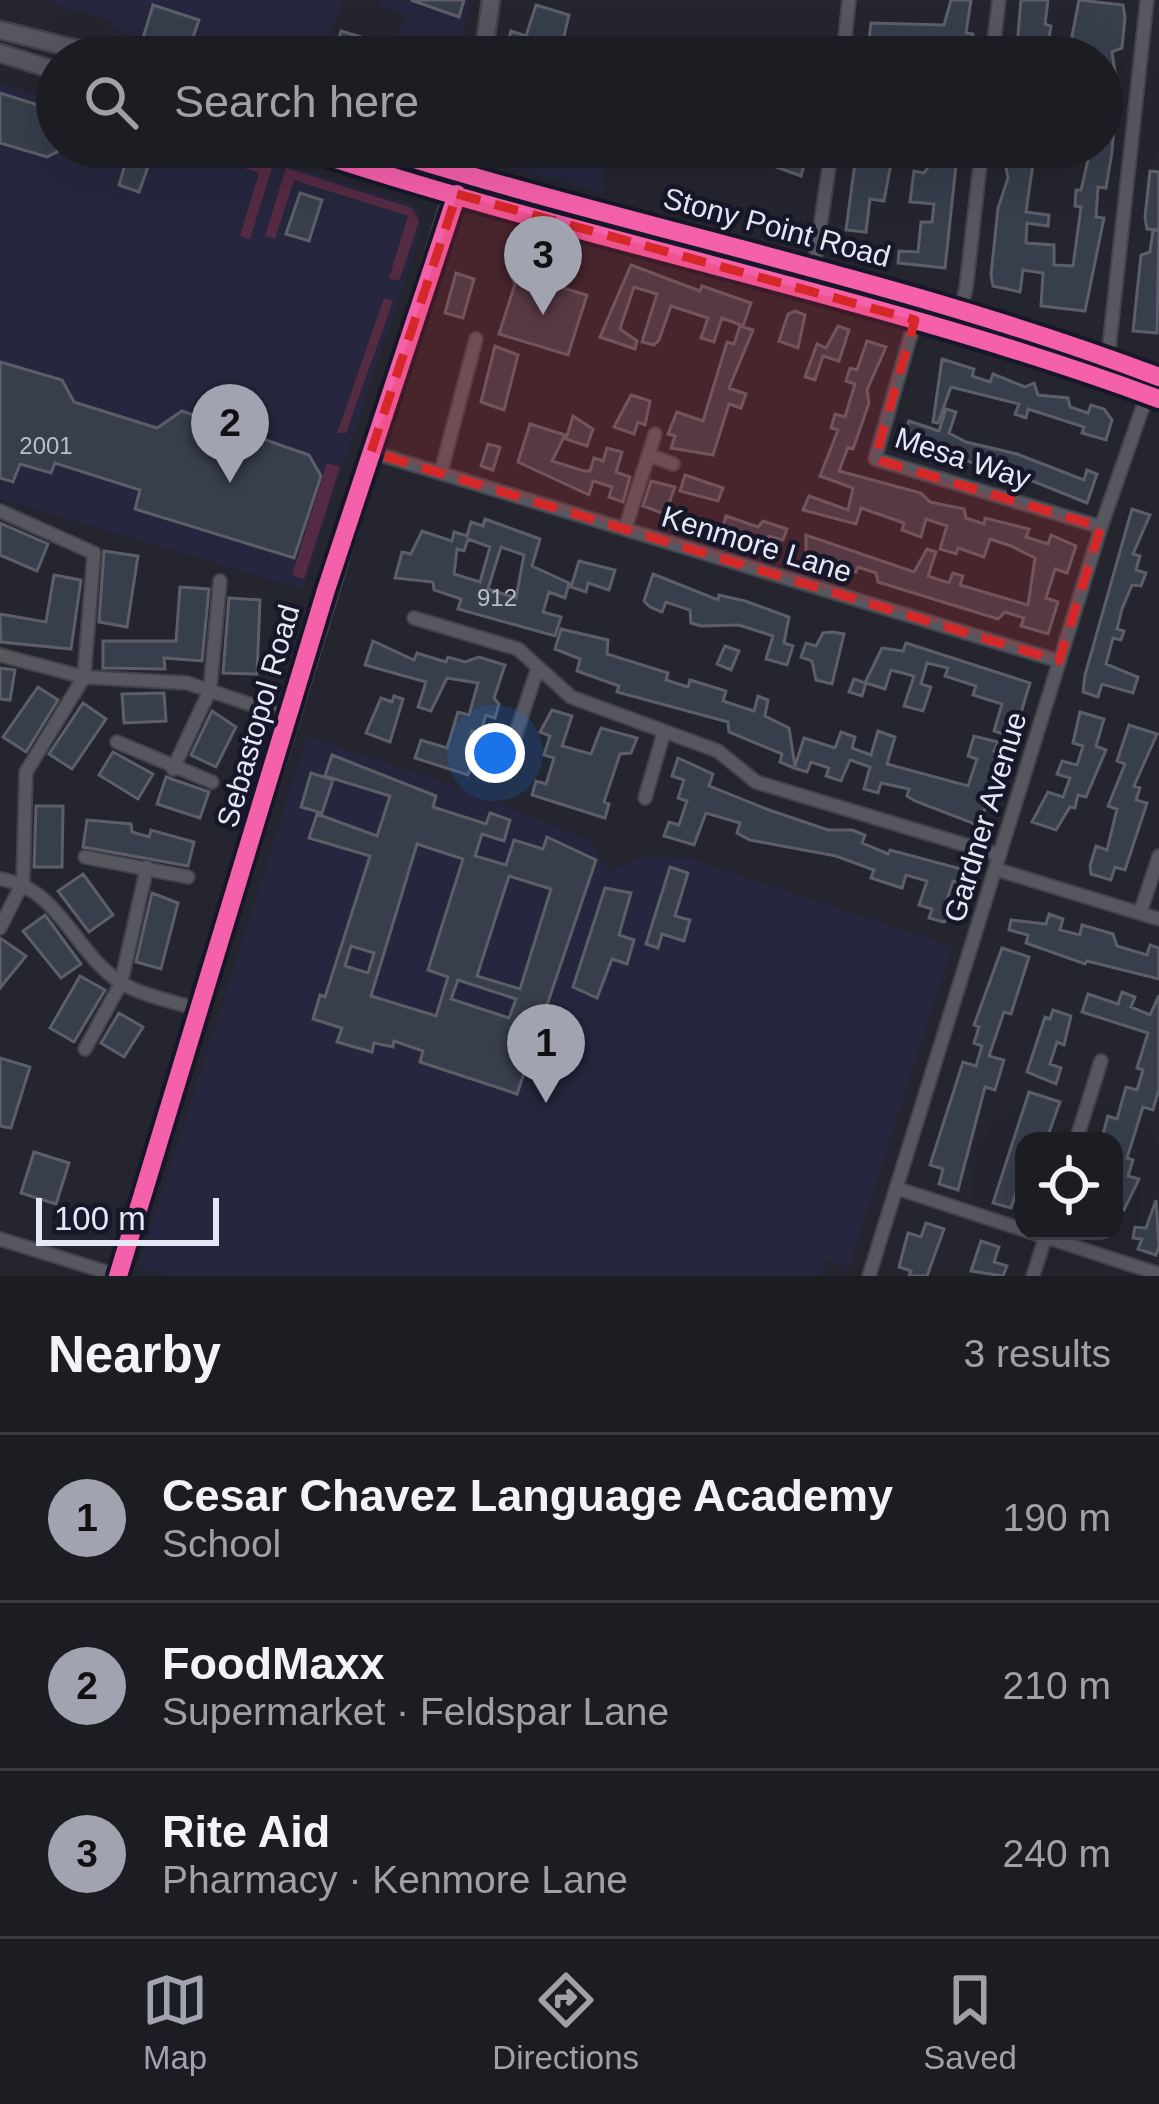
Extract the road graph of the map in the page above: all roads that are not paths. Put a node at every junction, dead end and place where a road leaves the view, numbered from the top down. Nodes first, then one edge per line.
1 (491, 0) edge
2 (849, 0) edge
3 (999, 0) edge
4 (1148, 0) edge
5 (0, 30) edge
6 (486, 36) edge
7 (845, 36) edge
8 (995, 36) edge
9 (36, 39) edge
10 (0, 53) edge
11 (36, 64) edge
12 (370, 168) edge
13 (443, 168) edge
14 (463, 168) edge
15 (830, 168) edge
16 (979, 168) edge
17 (462, 174) junction
18 (457, 194) junction
19 (680, 232) junction
20 (617, 239) junction
21 (818, 266) junction
22 (812, 288) junction
23 (961, 311) junction
24 (915, 320) junction
25 (954, 332) junction
26 (476, 339) dead end
27 (1108, 357) junction
28 (1156, 376) edge
29 (1153, 397) edge
30 (655, 434) dead end
31 (371, 452) junction
32 (649, 455) junction
33 (673, 464) dead end
34 (441, 472) junction
35 (0, 512) edge
36 (1100, 527) junction
37 (626, 529) junction
38 (220, 581) dead end
39 (414, 618) dead end
40 (0, 656) edge
41 (1059, 661) junction
42 (538, 667) junction
43 (84, 677) junction
44 (210, 690) junction
45 (287, 717) junction
46 (664, 732) junction
47 (117, 742) dead end
48 (508, 755) dead end
49 (173, 769) junction
50 (212, 782) dead end
51 (645, 798) dead end
52 (999, 855) junction
53 (1159, 856) edge
54 (85, 857) dead end
55 (147, 867) junction
56 (995, 869) junction
57 (188, 877) dead end
58 (0, 879) edge
59 (22, 882) junction
60 (1140, 913) junction
61 (1159, 919) edge
62 (0, 928) edge
63 (121, 983) junction
64 (201, 1010) junction
65 (86, 1049) dead end
66 (1101, 1061) dead end
67 (1079, 1132) edge
68 (896, 1188) junction
69 (1015, 1226) edge
70 (0, 1239) edge
71 (1045, 1240) edge
72 (1064, 1240) edge
73 (1159, 1274) edge
74 (118, 1276) edge
75 (869, 1276) edge
76 (1033, 1276) edge

1 - 6 main road
2 - 7 street
3 - 8 street
4 - 27 street
5 - 9 main road
10 - 11 main road
12 - 18 main road, Stony Point Road
13 - 17 main road, Stony Point Road
14 - 17 main road, Sebastopol Road
15 - 21 street
16 - 23 street
17 - 18 main road, Sebastopol Road
17 - 19 main road, Stony Point Road
18 - 20 main road, Stony Point Road
18 - 31 main road, Sebastopol Road
19 - 20 main road
19 - 21 main road, Stony Point Road
20 - 22 main road, Stony Point Road
21 - 22 street
21 - 23 main road, Stony Point Road
22 - 24 main road, Stony Point Road
23 - 25 street
23 - 27 main road, Stony Point Road
24 - 25 main road, Stony Point Road
24 - 36 street, Mesa Way
25 - 29 main road, Stony Point Road
26 - 34 street
27 - 28 main road, Stony Point Road
28 - 29 street, Gardner Avenue
29 - 36 street, Gardner Avenue
30 - 32 street
31 - 34 street, Kenmore Lane
31 - 45 main road, Sebastopol Road
32 - 33 street
32 - 37 street
34 - 37 street, Kenmore Lane
35 - 43 street
36 - 41 street, Gardner Avenue
37 - 41 street, Kenmore Lane
38 - 44 street
39 - 42 street
40 - 43 street
41 - 52 street, Gardner Avenue
42 - 46 street
42 - 48 street
43 - 44 street
43 - 59 street
44 - 45 street
44 - 49 street
45 - 64 main road, Sebastopol Road
46 - 51 street
46 - 52 street
47 - 49 street
49 - 50 street
52 - 56 street, Gardner Avenue
53 - 60 street
54 - 55 street
55 - 57 street
55 - 63 street
56 - 60 street
56 - 68 street, Gardner Avenue
58 - 59 street
59 - 62 street
59 - 63 street
60 - 61 street
63 - 64 street
63 - 65 street
64 - 74 main road, Sebastopol Road
66 - 67 street
68 - 69 street
68 - 75 street, Gardner Avenue
70 - 74 street
71 - 76 street
72 - 73 street

